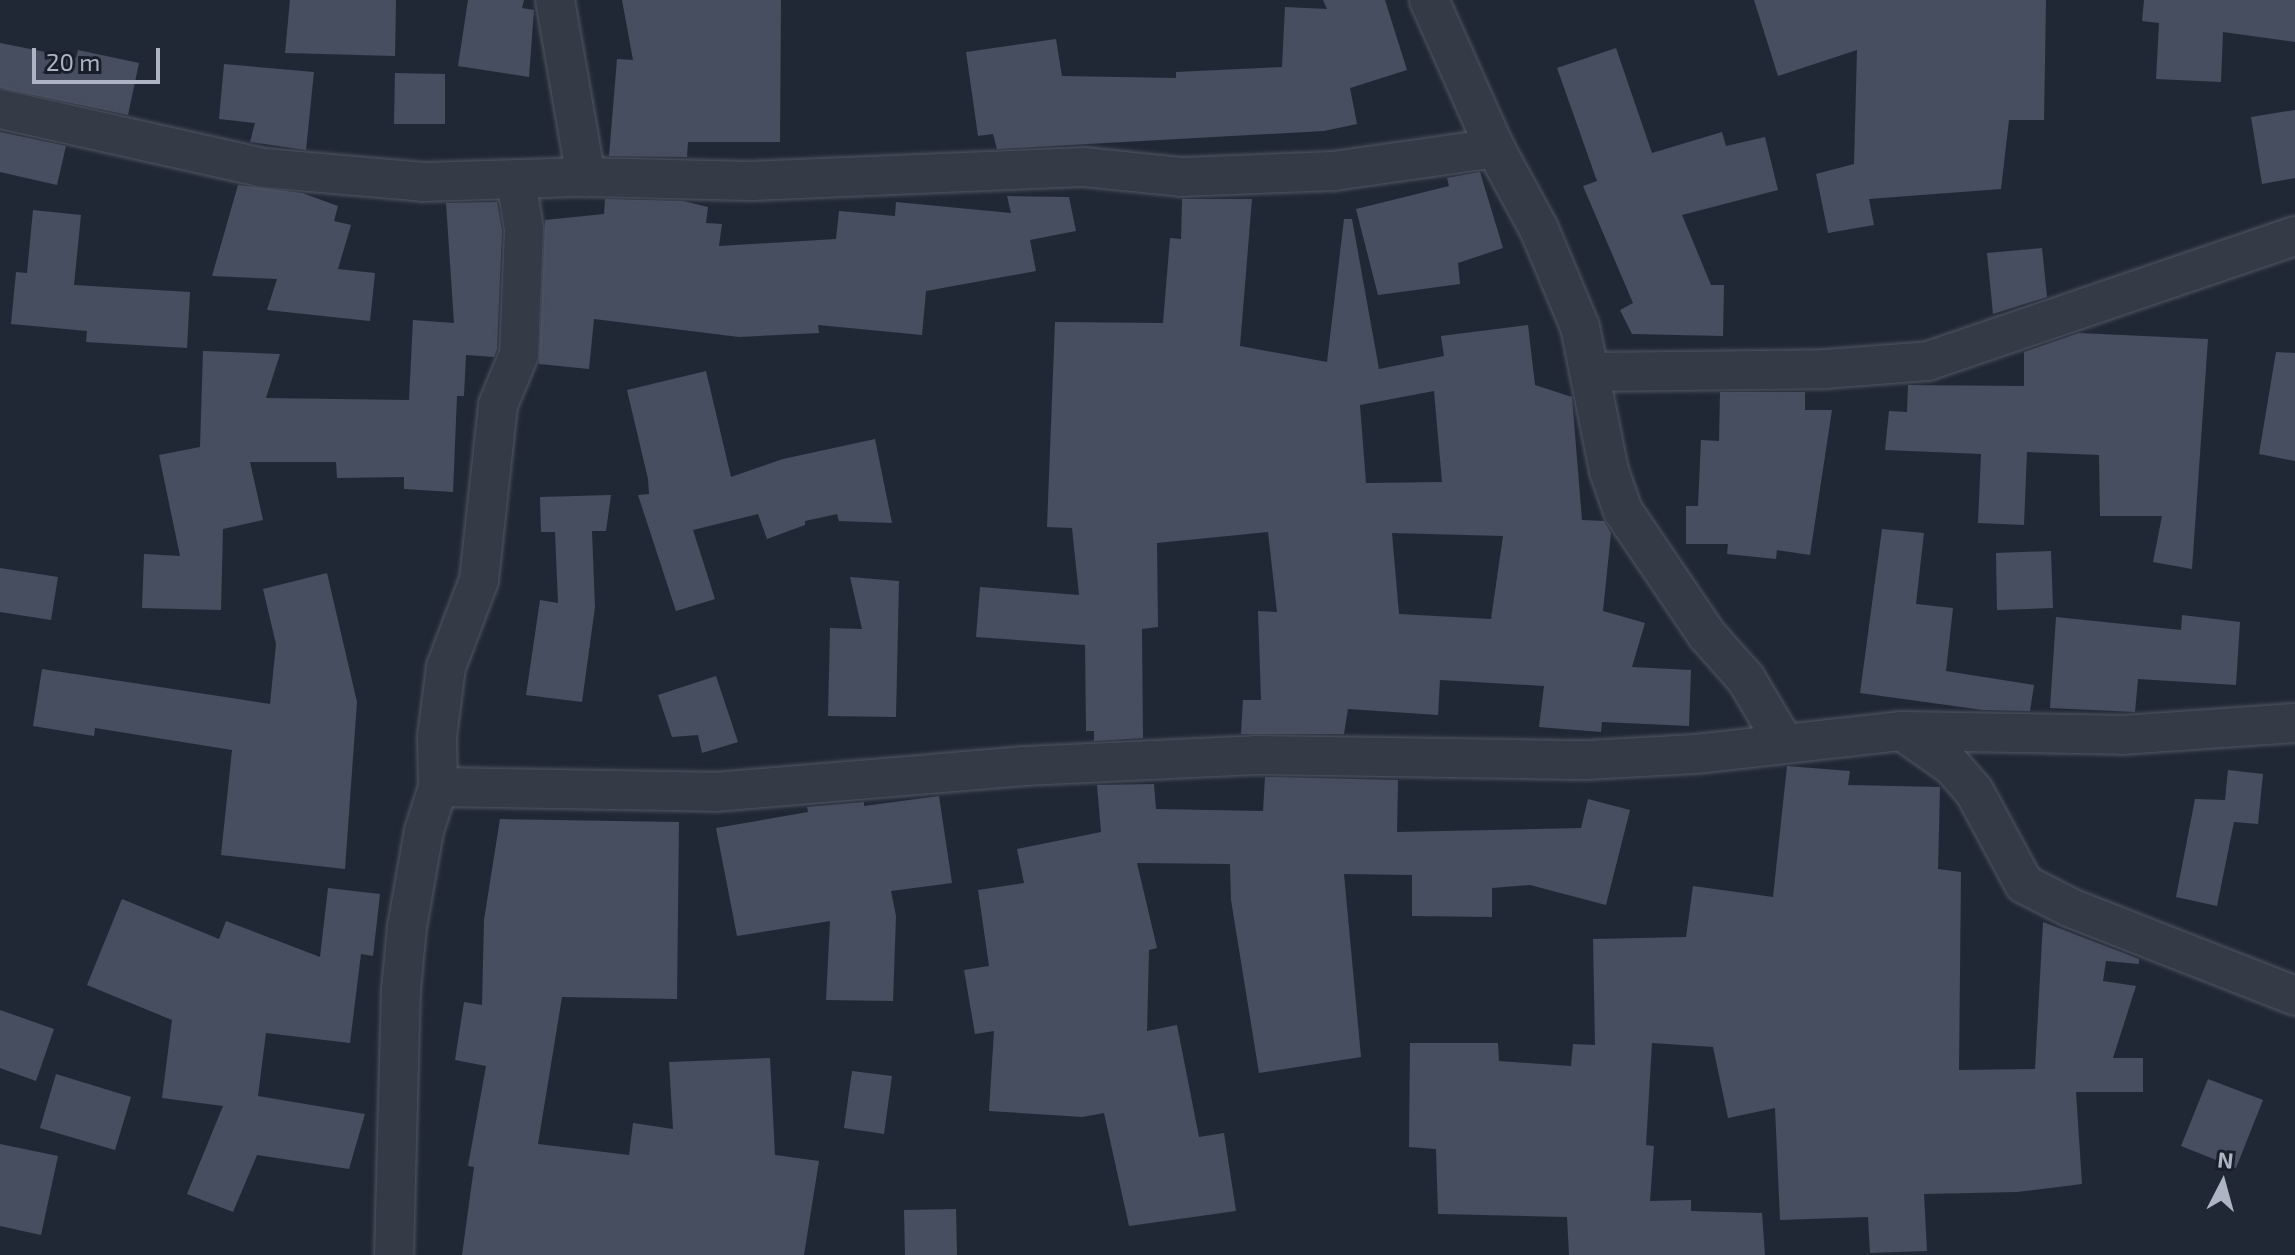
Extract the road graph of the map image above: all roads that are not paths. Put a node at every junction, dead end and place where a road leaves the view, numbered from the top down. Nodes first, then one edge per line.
1 (555, 0) edge
2 (1429, 0) edge
3 (0, 109) edge
4 (1495, 148) junction
5 (586, 177) junction
6 (516, 180) junction
7 (2295, 236) edge
8 (1590, 372) junction
9 (2295, 723) edge
10 (1902, 731) junction
11 (1784, 743) junction
12 (438, 787) junction
13 (2295, 996) edge
14 (394, 1255) edge

1 - 5 street
2 - 4 street
3 - 6 street
4 - 5 street
4 - 8 street
5 - 6 street
6 - 12 street
7 - 8 street
8 - 11 street
9 - 10 street
10 - 11 street
10 - 13 street
11 - 12 street
12 - 14 street

